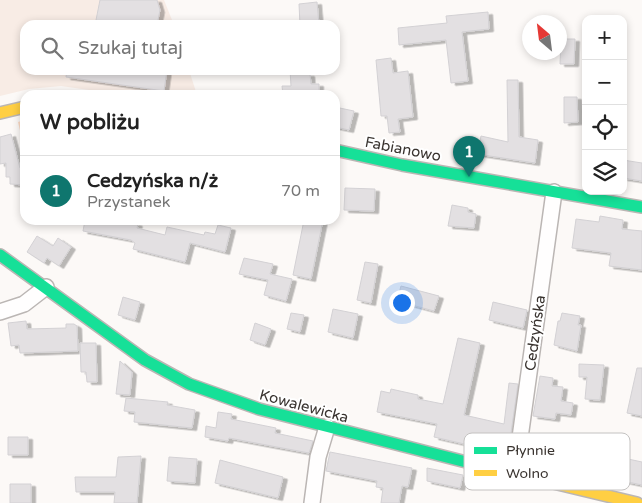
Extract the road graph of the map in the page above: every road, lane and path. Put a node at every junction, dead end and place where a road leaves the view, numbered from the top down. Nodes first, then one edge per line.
1 (20, 107) edge
2 (0, 112) edge
3 (340, 151) edge
4 (554, 192) junction
5 (642, 207) edge
6 (0, 255) edge
7 (46, 288) junction
8 (0, 312) edge
9 (327, 427) junction
10 (521, 433) edge
11 (464, 461) edge
12 (582, 490) edge
13 (312, 503) edge
14 (637, 503) edge

1 - 2 street
3 - 4 street, Fabianowo
4 - 5 street, Fabianowo
4 - 10 street, Cedzyńska
6 - 7 street, Kowalewicka
7 - 8 street
7 - 9 street, Kowalewicka
9 - 11 street, Kowalewicka
9 - 13 street
12 - 14 street, Kowalewicka

